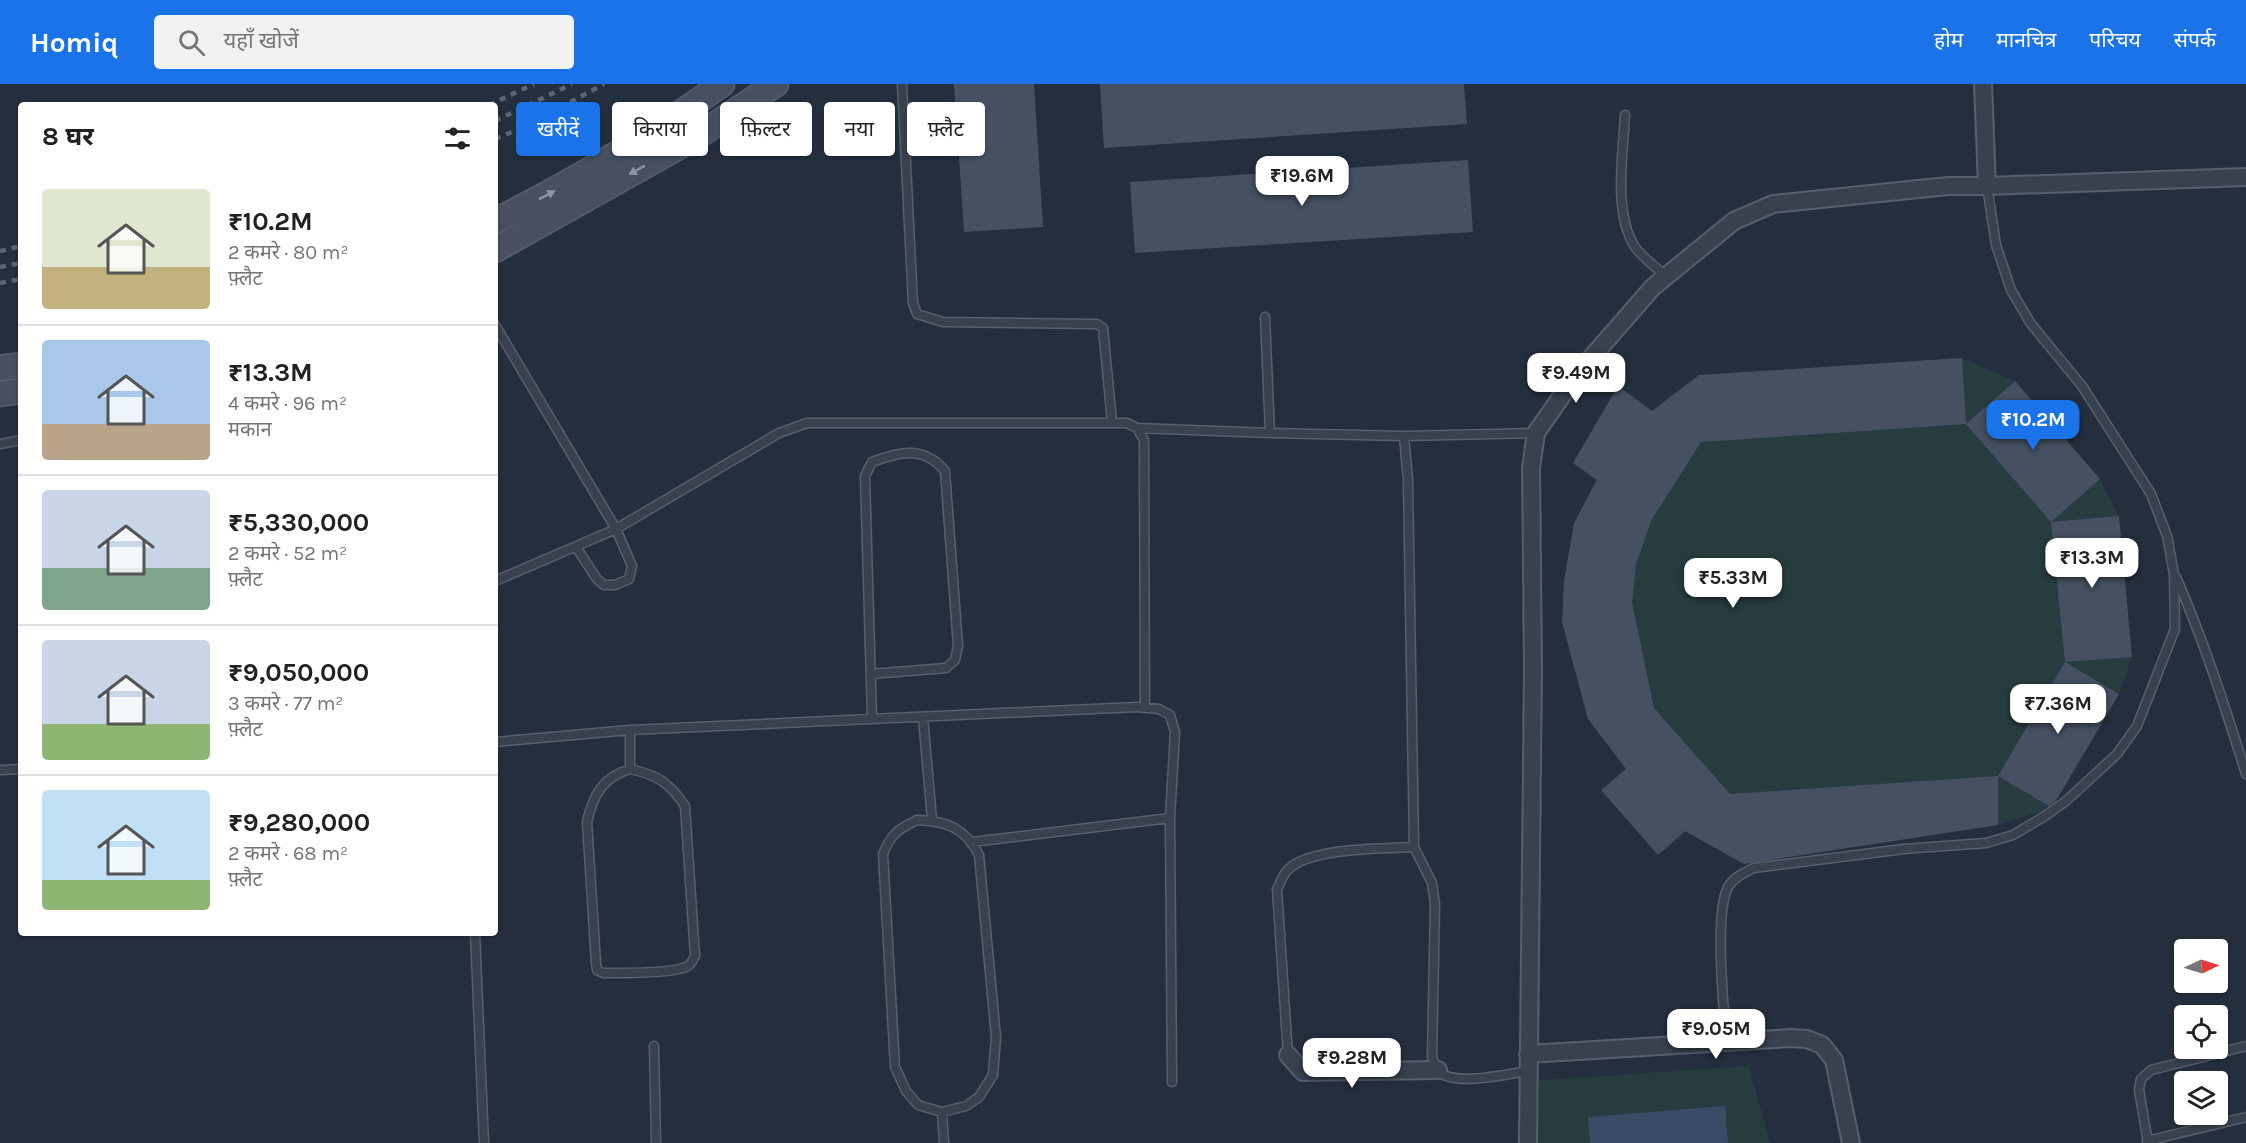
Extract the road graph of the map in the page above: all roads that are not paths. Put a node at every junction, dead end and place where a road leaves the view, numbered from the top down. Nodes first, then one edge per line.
1 (722, 84) edge
2 (776, 84) edge
3 (902, 84) edge
4 (1983, 84) edge
5 (1625, 115) dead end
6 (2246, 177) edge
7 (1987, 186) junction
8 (498, 220) edge
9 (498, 248) edge
10 (1665, 276) junction
11 (1265, 317) dead end
12 (498, 330) edge
13 (18, 365) edge
14 (0, 368) edge
15 (18, 391) edge
16 (0, 394) edge
17 (1112, 422) junction
18 (1137, 428) junction
19 (1270, 433) junction
20 (1536, 433) junction
21 (1404, 436) junction
22 (18, 441) edge
23 (0, 444) edge
24 (616, 529) junction
25 (576, 547) junction
26 (2174, 574) junction
27 (498, 580) edge
28 (871, 674) junction
29 (1145, 707) junction
30 (923, 717) junction
31 (872, 719) junction
32 (630, 730) junction
33 (498, 742) edge
34 (18, 769) edge
35 (630, 769) junction
36 (0, 770) edge
37 (2246, 774) edge
38 (1170, 818) junction
39 (932, 820) junction
40 (972, 842) junction
41 (1414, 847) junction
42 (475, 936) edge
43 (1726, 1042) junction
44 (654, 1046) dead end
45 (2246, 1046) edge
46 (1288, 1055) joint
47 (1528, 1063) junction
48 (1438, 1071) junction
49 (1172, 1082) dead end
50 (942, 1112) junction
51 (2246, 1117) edge
52 (2147, 1142) edge
53 (484, 1143) edge
54 (656, 1143) edge
55 (944, 1143) edge
56 (1528, 1143) edge
57 (1851, 1143) edge

8 -> 1 street
2 -> 9 street
3 - 17 lane
4 - 7 street
5 - 10 lane
6 - 7 street
7 - 10 street
7 - 26 lane
10 - 20 street
11 - 19 lane
12 - 24 lane
13 - 14 street
15 - 16 street
17 - 18 lane
17 - 24 lane
18 - 19 lane
18 - 29 lane
19 - 21 lane
20 - 21 lane
20 - 47 street
21 - 41 lane
22 - 23 lane
24 - 25 lane
24 - 25 lane
25 - 27 lane
26 - 37 lane
26 - 43 lane
28 - 28 lane
28 - 31 lane
29 - 30 lane
29 - 38 lane
30 - 31 lane
30 - 39 lane
31 - 32 lane
32 - 33 lane
32 - 35 lane
34 - 36 lane
35 - 35 lane
38 - 40 lane
38 - 49 lane
39 - 40 lane
39 - 50 lane
40 - 50 lane
41 - 46 lane
41 - 48 lane
42 - 53 lane
43 - 47 street
43 - 57 street
44 - 54 lane
45 - 52 lane
46 - 48 street
47 - 48 lane
47 - 56 street
50 - 55 lane
51 - 52 lane

